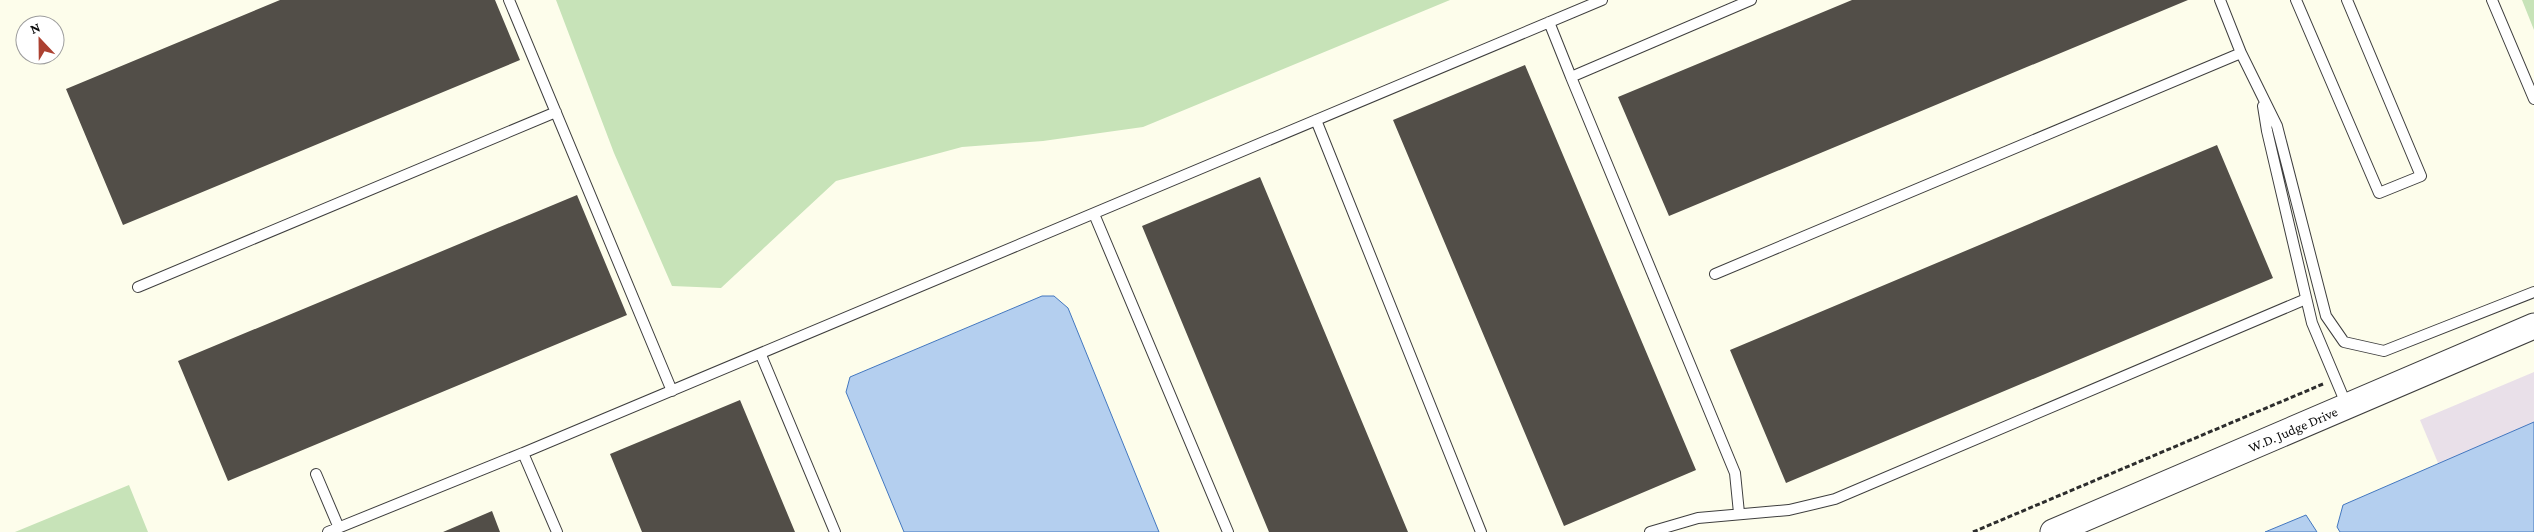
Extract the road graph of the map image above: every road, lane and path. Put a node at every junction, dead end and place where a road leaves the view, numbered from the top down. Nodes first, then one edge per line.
1 (509, 0) edge
2 (1602, 0) edge
3 (1751, 0) edge
4 (2220, 0) edge
5 (2296, 0) edge
6 (2347, 0) edge
7 (2492, 0) edge
8 (1549, 22) junction
9 (2241, 53) junction
10 (1571, 77) junction
11 (2262, 98) junction
12 (2534, 99) edge
13 (556, 112) junction
14 (1316, 120) junction
15 (1094, 214) junction
16 (1715, 274) dead end
17 (138, 287) dead end
18 (2534, 292) edge
19 (2306, 299) junction
20 (2534, 326) edge
21 (761, 355) junction
22 (2324, 384) dead end
23 (672, 391) junction
24 (2348, 406) junction
25 (523, 453) junction
26 (316, 474) dead end
27 (1739, 513) junction
28 (339, 528) junction
29 (328, 532) edge
30 (557, 532) edge
31 (835, 532) edge
32 (1228, 532) edge
33 (1481, 532) edge
34 (1650, 532) edge
35 (1973, 532) edge
36 (2053, 532) edge

1 - 13 lane
2 - 8 lane
3 - 10 lane
4 - 9 lane
5 - 6 lane
7 - 12 lane
8 - 10 lane
8 - 14 lane
9 - 11 lane
9 - 16 lane
10 - 27 lane
11 - 18 lane
11 - 19 lane
13 - 17 lane
13 - 23 lane
14 - 15 lane
14 - 33 lane
15 - 21 lane
15 - 32 lane
19 - 24 lane
19 - 27 lane
20 - 24 street, W.D. Judge Drive
21 - 23 lane
21 - 31 lane
22 - 35 path
23 - 25 lane
24 - 36 street, W.D. Judge Drive
25 - 28 lane
25 - 30 lane
26 - 28 lane
27 - 34 lane
28 - 29 lane

